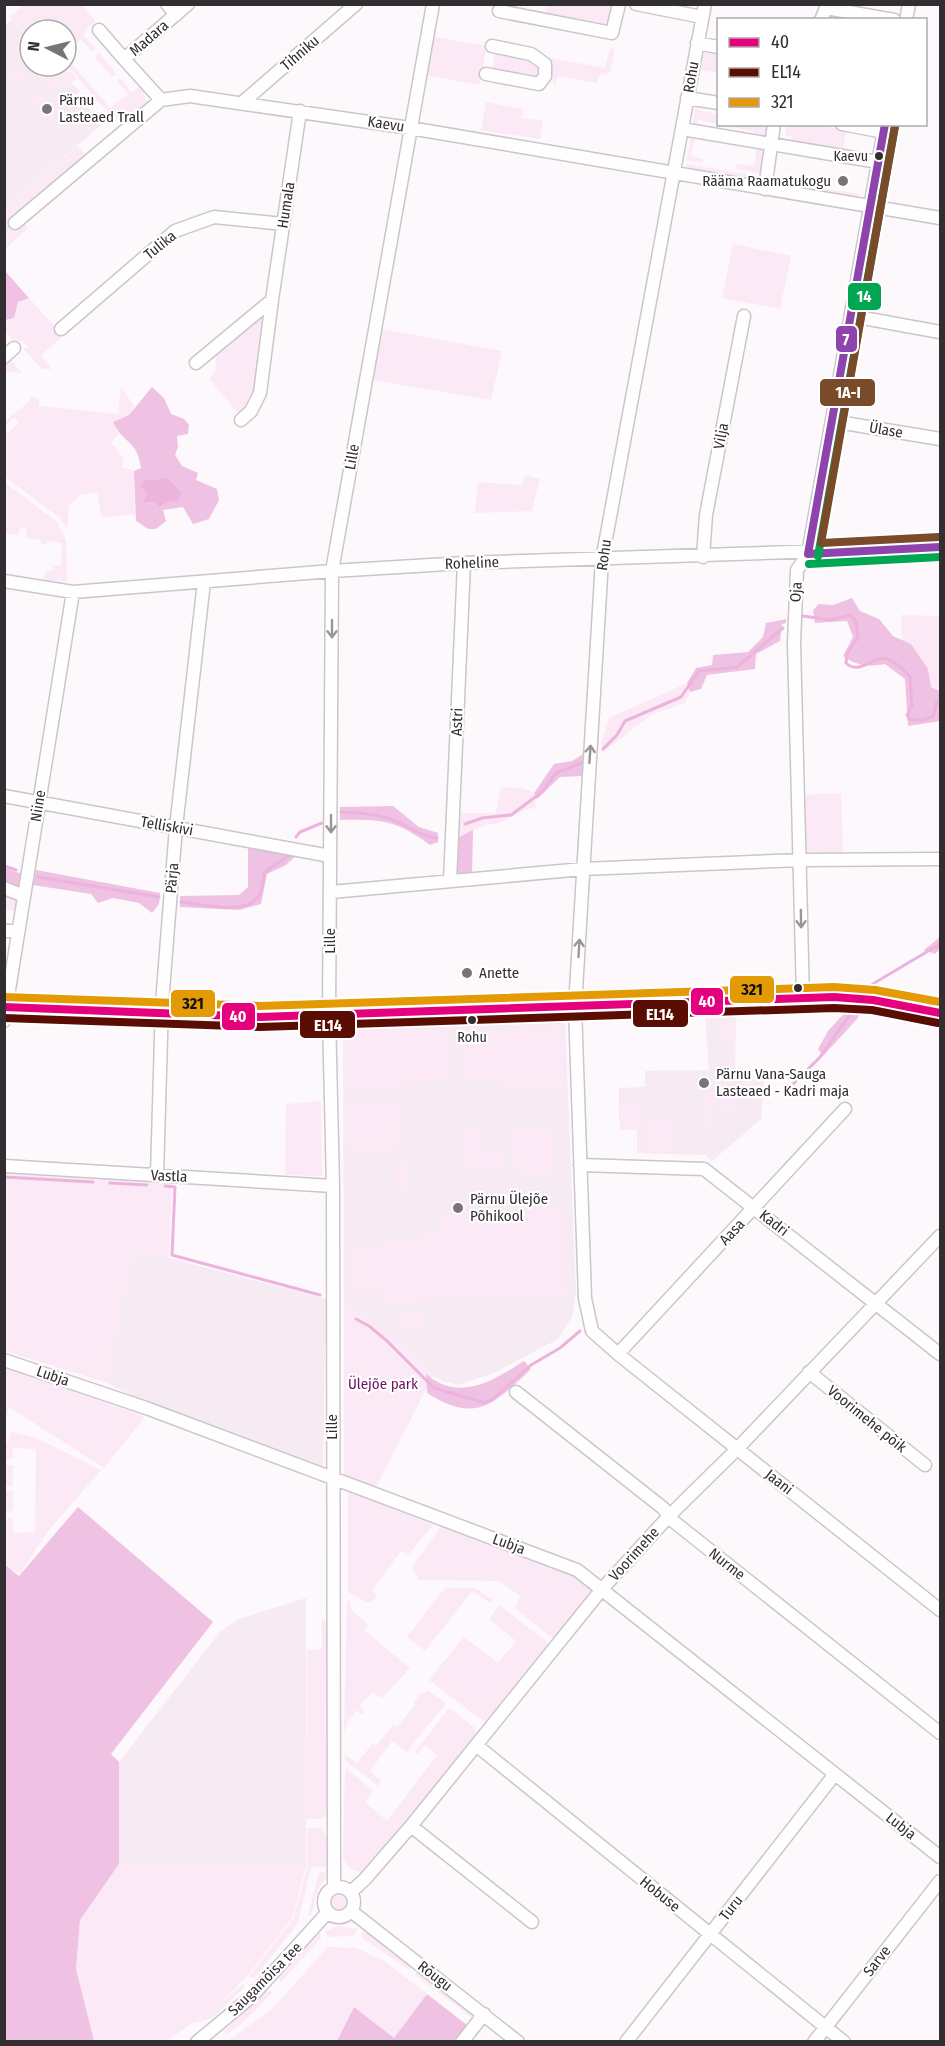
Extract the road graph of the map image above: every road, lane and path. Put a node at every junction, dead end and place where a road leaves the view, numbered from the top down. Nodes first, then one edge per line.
1 (167, 4) edge
2 (188, 4) edge
3 (356, 4) edge
4 (433, 4) edge
5 (619, 4) edge
6 (636, 4) edge
7 (499, 11) dead end
8 (704, 11) edge
9 (176, 15) junction
10 (822, 18) edge
11 (883, 18) edge
12 (99, 30) dead end
13 (697, 43) junction
14 (492, 46) dead end
15 (717, 47) edge
16 (124, 59) junction
17 (486, 74) dead end
18 (687, 98) junction
19 (161, 100) junction
20 (243, 102) junction
21 (717, 103) edge
22 (300, 111) junction
23 (774, 126) edge
24 (863, 126) edge
25 (410, 128) junction
26 (884, 128) edge
27 (682, 129) junction
28 (772, 144) junction
29 (878, 162) junction
30 (674, 174) junction
31 (765, 189) junction
32 (869, 207) junction
33 (940, 218) edge
34 (15, 223) dead end
35 (283, 224) junction
36 (272, 300) junction
37 (744, 316) dead end
38 (852, 316) junction
39 (61, 329) dead end
40 (940, 332) edge
41 (196, 363) dead end
42 (241, 420) dead end
43 (832, 421) junction
44 (940, 439) edge
45 (940, 547) edge
46 (808, 554) junction
47 (703, 557) junction
48 (602, 560) junction
49 (464, 563) junction
50 (332, 571) junction
51 (4, 581) edge
52 (204, 582) junction
53 (73, 592) junction
54 (4, 796) edge
55 (38, 802) junction
56 (176, 828) junction
57 (330, 856) junction
58 (940, 859) edge
59 (801, 860) junction
60 (583, 870) junction
61 (450, 881) junction
62 (4, 888) edge
63 (331, 892) junction
64 (24, 896) junction
65 (4, 931) edge
66 (18, 931) junction
67 (802, 998) junction
68 (576, 1007) junction
69 (5, 1011) edge
70 (940, 1013) edge
71 (161, 1014) junction
72 (329, 1015) junction
73 (845, 1109) dead end
74 (580, 1165) junction
75 (4, 1166) edge
76 (157, 1175) junction
77 (333, 1186) junction
78 (755, 1208) junction
79 (940, 1236) edge
80 (877, 1303) junction
81 (618, 1354) junction
82 (940, 1354) edge
83 (4, 1360) edge
84 (809, 1372) junction
85 (516, 1392) dead end
86 (737, 1449) junction
87 (925, 1465) dead end
88 (332, 1479) junction
89 (669, 1516) junction
90 (602, 1589) junction
91 (940, 1610) edge
92 (940, 1732) edge
93 (476, 1745) junction
94 (835, 1774) junction
95 (411, 1826) junction
96 (940, 1857) edge
97 (940, 1881) edge
98 (334, 1887) junction
99 (351, 1892) junction
100 (351, 1911) junction
101 (328, 1912) junction
102 (532, 1923) dead end
103 (710, 1934) junction
104 (484, 2014) junction
105 (825, 2027) junction
106 (202, 2040) edge
107 (462, 2042) edge
108 (518, 2042) edge
109 (626, 2042) edge
110 (814, 2042) edge
111 (844, 2042) edge

1 - 9 street
2 - 9 street, Madara
3 - 20 street, Tihniku
4 - 25 street, Lille
5 - 7 street
6 - 8 street
8 - 13 street, Rohu
9 - 16 street, Madara
10 - 11 street
12 - 16 street
13 - 15 street
13 - 18 street, Rohu
14 - 17 street
16 - 19 street, Madara
18 - 21 street
18 - 27 street, Rohu
19 - 20 street, Kaevu
19 - 34 street
20 - 22 street, Kaevu
22 - 25 street, Kaevu
22 - 35 street, Humala
23 - 28 street
24 - 26 street
25 - 30 street, Kaevu
25 - 50 street, Lille
26 - 29 street, Oja
27 - 28 street
27 - 30 street, Rohu
28 - 29 street
28 - 31 street
29 - 32 street, Oja
30 - 31 street, Kaevu
30 - 48 street, Rohu
31 - 32 street, Kaevu
32 - 33 street, Kaevu
32 - 38 street, Oja
35 - 36 street, Humala
35 - 39 street, Tulika
36 - 41 street
36 - 42 street, Humala
37 - 47 street, Vilja
38 - 40 street
38 - 43 street, Oja
43 - 44 street, Ülase
43 - 46 street, Oja
45 - 46 street, Roheline
46 - 47 street, Roheline
46 - 59 street, Oja
47 - 48 street, Roheline
48 - 49 street, Roheline
60 -> 48 street, Rohu
49 - 50 street, Roheline
49 - 61 street, Astri
50 - 52 street, Roheline
50 -> 57 street, Lille
51 - 53 street, Roheline
52 - 53 street, Roheline
52 - 56 street, Pärja
53 - 55 street, Niine
54 - 55 street, Telliskivi
55 - 56 street, Telliskivi
55 - 64 street, Niine
56 - 57 street, Telliskivi
56 - 71 street, Pärja
57 - 63 street, Lille
58 - 59 street
59 - 60 street
59 -> 67 street, Oja
60 - 61 street
68 -> 60 street, Rohu
61 - 63 street
62 - 64 street
63 - 72 street, Lille
64 - 66 street, Niine
65 - 66 street
66 - 69 street, Niine
67 - 68 main road
67 - 70 main road
68 - 72 main road
68 - 74 street, Rohu
69 - 71 main road
71 - 72 main road
71 - 76 street, Pärja
72 - 77 street, Lille
73 - 78 street, Aasa
74 - 78 street, Kadri
74 - 81 street, Rohu
75 - 76 street, Vastla
76 - 77 street, Vastla
77 - 88 street, Lille
78 - 80 street, Kadri
78 - 81 street, Aasa
79 - 80 street, Voorimehe
80 - 82 street, Kadri
80 - 84 street, Voorimehe
81 - 86 street, Jaani
83 - 88 street, Lubja
84 - 86 street, Voorimehe
84 - 87 street, Voorimehe põik
85 - 89 street, Nurme
86 - 89 street, Voorimehe
86 - 91 street, Jaani
88 - 90 street, Lubja
88 - 98 street, Lille
89 - 90 street, Voorimehe
89 - 92 street, Nurme
90 - 93 street, Voorimehe
90 - 94 street, Lubja
93 - 95 street, Voorimehe
93 - 103 street, Hobuse
94 - 96 street, Lubja
94 - 103 street, Turu
95 - 99 street, Voorimehe
95 - 102 street
97 - 105 street, Sarve
98 - 99 street
98 - 101 street
99 - 100 street
100 - 101 street
100 - 104 street, Rõugu
101 - 106 street, Saugamõisa tee
103 - 105 street, Hobuse
103 - 109 street, Turu
104 - 107 street
104 - 108 street, Rõugu
105 - 110 street, Sarve
105 - 111 street, Hobuse

